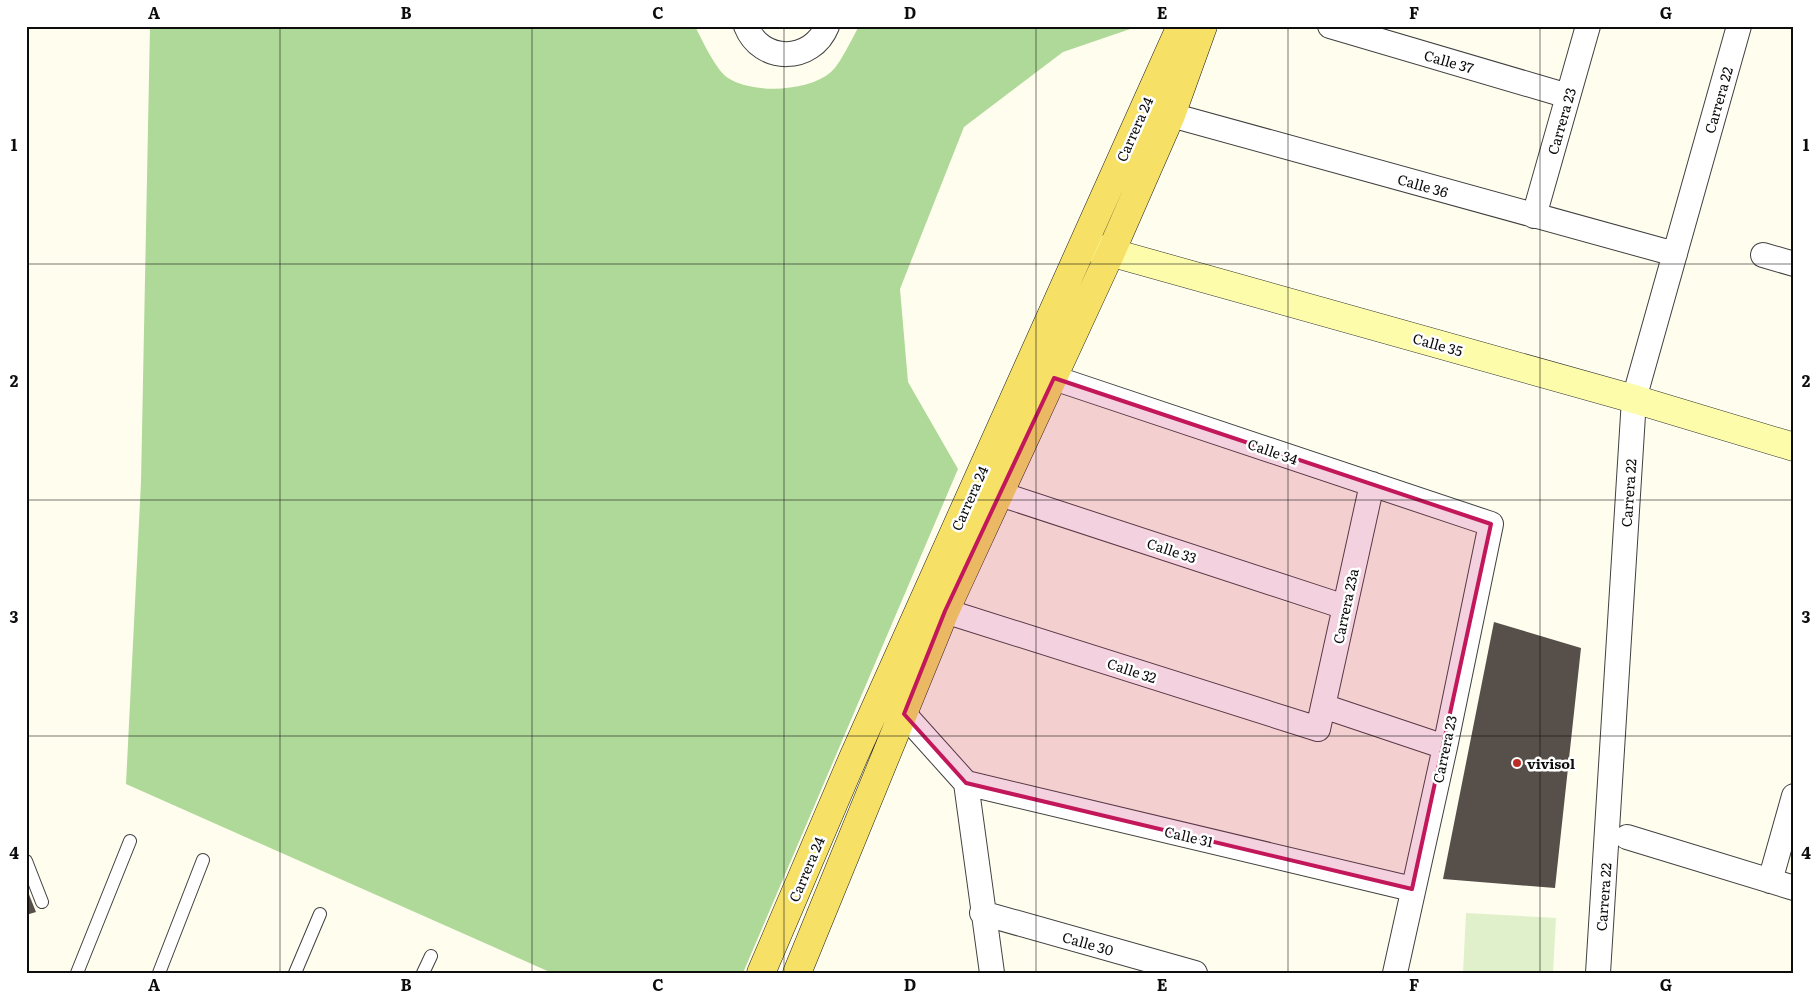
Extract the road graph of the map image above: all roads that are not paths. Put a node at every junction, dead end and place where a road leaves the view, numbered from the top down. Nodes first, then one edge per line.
1 (746, 26) edge
2 (827, 26) edge
3 (1181, 26) edge
4 (1203, 26) edge
5 (1330, 26) edge
6 (1588, 26) edge
7 (1739, 26) edge
8 (1568, 96) junction
9 (1171, 115) junction
10 (1534, 216) junction
11 (1082, 244) junction
12 (1111, 252) junction
13 (1675, 254) junction
14 (1763, 256) dead end
15 (1794, 264) edge
16 (1054, 378) junction
17 (1634, 399) junction
18 (1794, 447) edge
19 (1372, 484) junction
20 (1000, 494) junction
21 (1491, 524) joint
22 (1345, 607) junction
23 (945, 611) junction
24 (1324, 706) junction
25 (904, 714) junction
26 (1318, 729) joint
27 (1446, 747) junction
28 (966, 783) junction
29 (1794, 796) edge
30 (1626, 837) dead end
31 (130, 841) dead end
32 (203, 860) dead end
33 (26, 861) edge
34 (1770, 881) junction
35 (1794, 888) edge
36 (1412, 889) junction
37 (42, 902) dead end
38 (982, 913) junction
39 (320, 914) dead end
40 (431, 956) dead end
41 (77, 973) edge
42 (159, 973) edge
43 (295, 973) edge
44 (424, 973) edge
45 (762, 973) edge
46 (797, 973) edge
47 (992, 973) edge
48 (1195, 973) edge
49 (1395, 973) edge
50 (1598, 973) edge

1 - 2 street
3 - 11 main road, Carrera 24
4 - 9 main road, Carrera 24
5 - 8 street, Calle 37
6 - 8 street, Carrera 23
7 - 13 street, Carrera 22
8 - 10 street, Carrera 23
9 - 10 street, Calle 36
9 - 12 main road, Carrera 24
10 - 13 street, Calle 36
11 - 12 street, Calle 35
11 - 45 main road, Carrera 24
12 - 16 main road, Carrera 24
12 - 17 street, Calle 35
13 - 17 street, Carrera 22
14 - 15 street
16 - 19 street, Calle 34
16 - 20 main road, Carrera 24
17 - 18 street, Calle 35
17 - 50 street, Carrera 22
19 - 21 street, Calle 34
19 - 22 street, Carrera 23a
20 - 22 street, Calle 33
20 - 23 main road, Carrera 24
21 - 27 street, Carrera 23
22 - 24 street, Carrera 23a
23 - 25 main road, Carrera 24
23 - 26 street, Calle 32
24 - 26 street, Carrera 23a
24 - 27 street
25 - 28 street
25 - 46 main road, Carrera 24
27 - 36 street, Carrera 23
28 - 36 street, Calle 31
28 - 38 street
29 - 34 street
30 - 34 street
31 - 41 lane
32 - 42 lane
33 - 37 lane
34 - 35 street
36 - 49 street, Carrera 23
38 - 47 street
38 - 48 street, Calle 30
39 - 43 lane
40 - 44 lane

